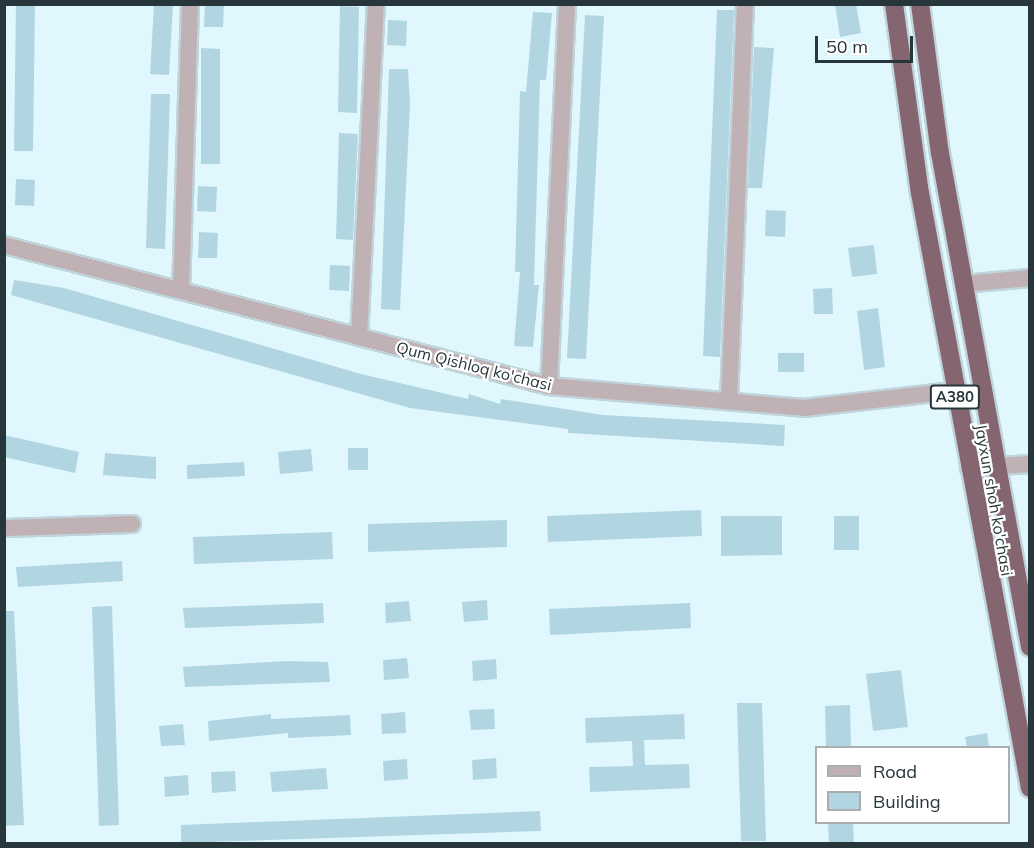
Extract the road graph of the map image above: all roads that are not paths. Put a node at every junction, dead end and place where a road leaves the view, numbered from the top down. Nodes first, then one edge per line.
1 (190, 4) edge
2 (376, 4) edge
3 (567, 4) edge
4 (745, 4) edge
5 (894, 4) edge
6 (920, 4) edge
7 (4, 245) edge
8 (1029, 278) edge
9 (963, 284) junction
10 (181, 291) junction
11 (358, 337) junction
12 (549, 386) junction
13 (954, 391) junction
14 (729, 401) junction
15 (996, 464) junction
16 (1029, 464) edge
17 (969, 468) junction
18 (132, 524) dead end
19 (4, 528) edge
20 (1029, 647) edge
21 (1029, 788) edge

1 - 10 street
2 - 11 street
3 - 12 street
4 - 14 street
5 - 13 highway, Jayxun shoh ko'chasi / A380
6 - 9 highway, Jayxun shoh ko'chasi / A380
7 - 10 street, Qum Qishloq ko'chasi
8 - 9 street
9 - 15 highway, Jayxun shoh ko'chasi / A380
10 - 11 street, Qum Qishloq ko'chasi
11 - 12 street, Qum Qishloq ko'chasi
12 - 14 street, Qum Qishloq ko'chasi
13 - 14 street, Qum Qishloq ko'chasi
13 - 17 highway, Jayxun shoh ko'chasi / A380
15 - 16 street
15 - 17 street
15 - 20 highway, Jayxun shoh ko'chasi / A380
17 - 21 highway, Jayxun shoh ko'chasi / A380
18 - 19 street

